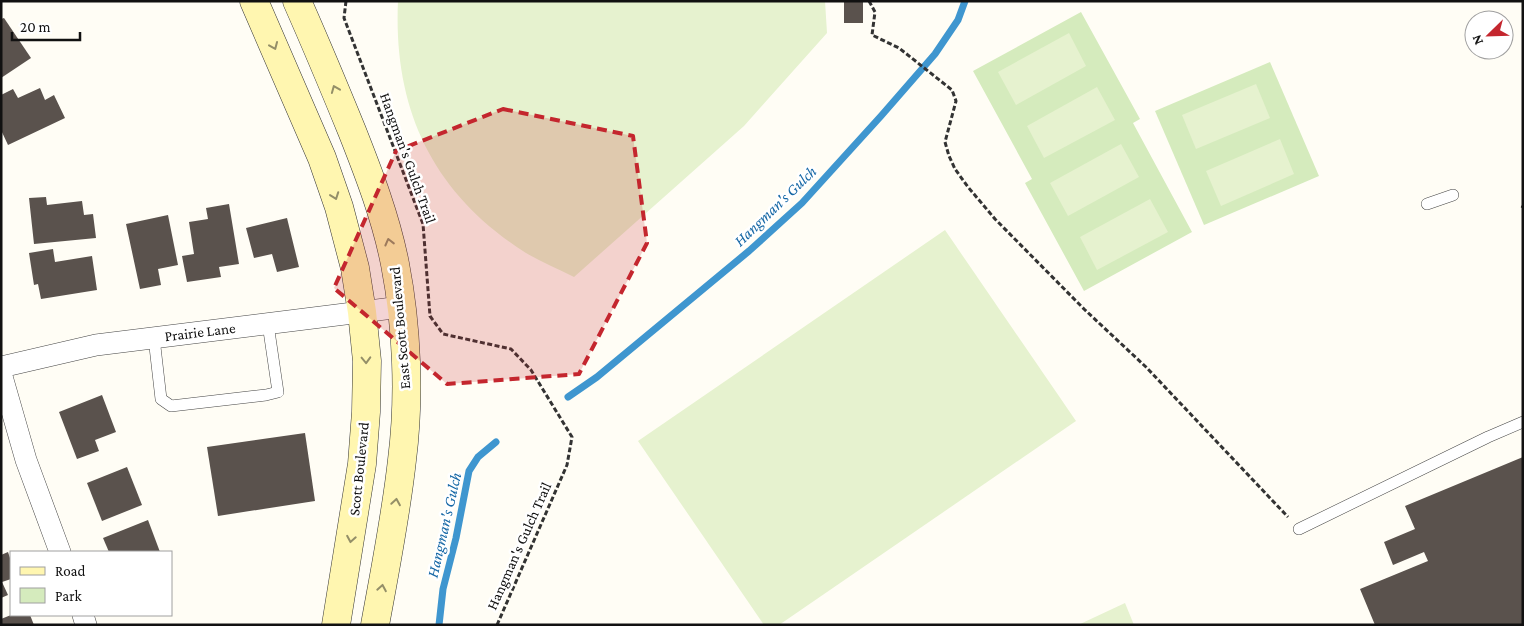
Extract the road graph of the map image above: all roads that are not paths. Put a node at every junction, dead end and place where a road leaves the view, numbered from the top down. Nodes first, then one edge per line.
1 (254, 1) edge
2 (297, 1) edge
3 (1453, 195) dead end
4 (1427, 204) dead end
5 (401, 307) junction
6 (362, 312) junction
7 (268, 324) junction
8 (154, 338) junction
9 (1, 366) edge
10 (1, 373) edge
11 (1523, 422) edge
12 (1299, 529) road end
13 (60, 551) edge
14 (336, 625) edge
15 (375, 625) edge

1 -> 6 street
5 -> 2 street, East Scott Boulevard
3 - 4 lane
5 - 6 street, Prairie Lane
15 -> 5 street, East Scott Boulevard
6 - 7 street, Prairie Lane
6 -> 14 street, Scott Boulevard
7 - 8 street, Prairie Lane
7 - 8 lane
8 - 9 street, Prairie Lane
10 - 13 street
11 - 12 lane

